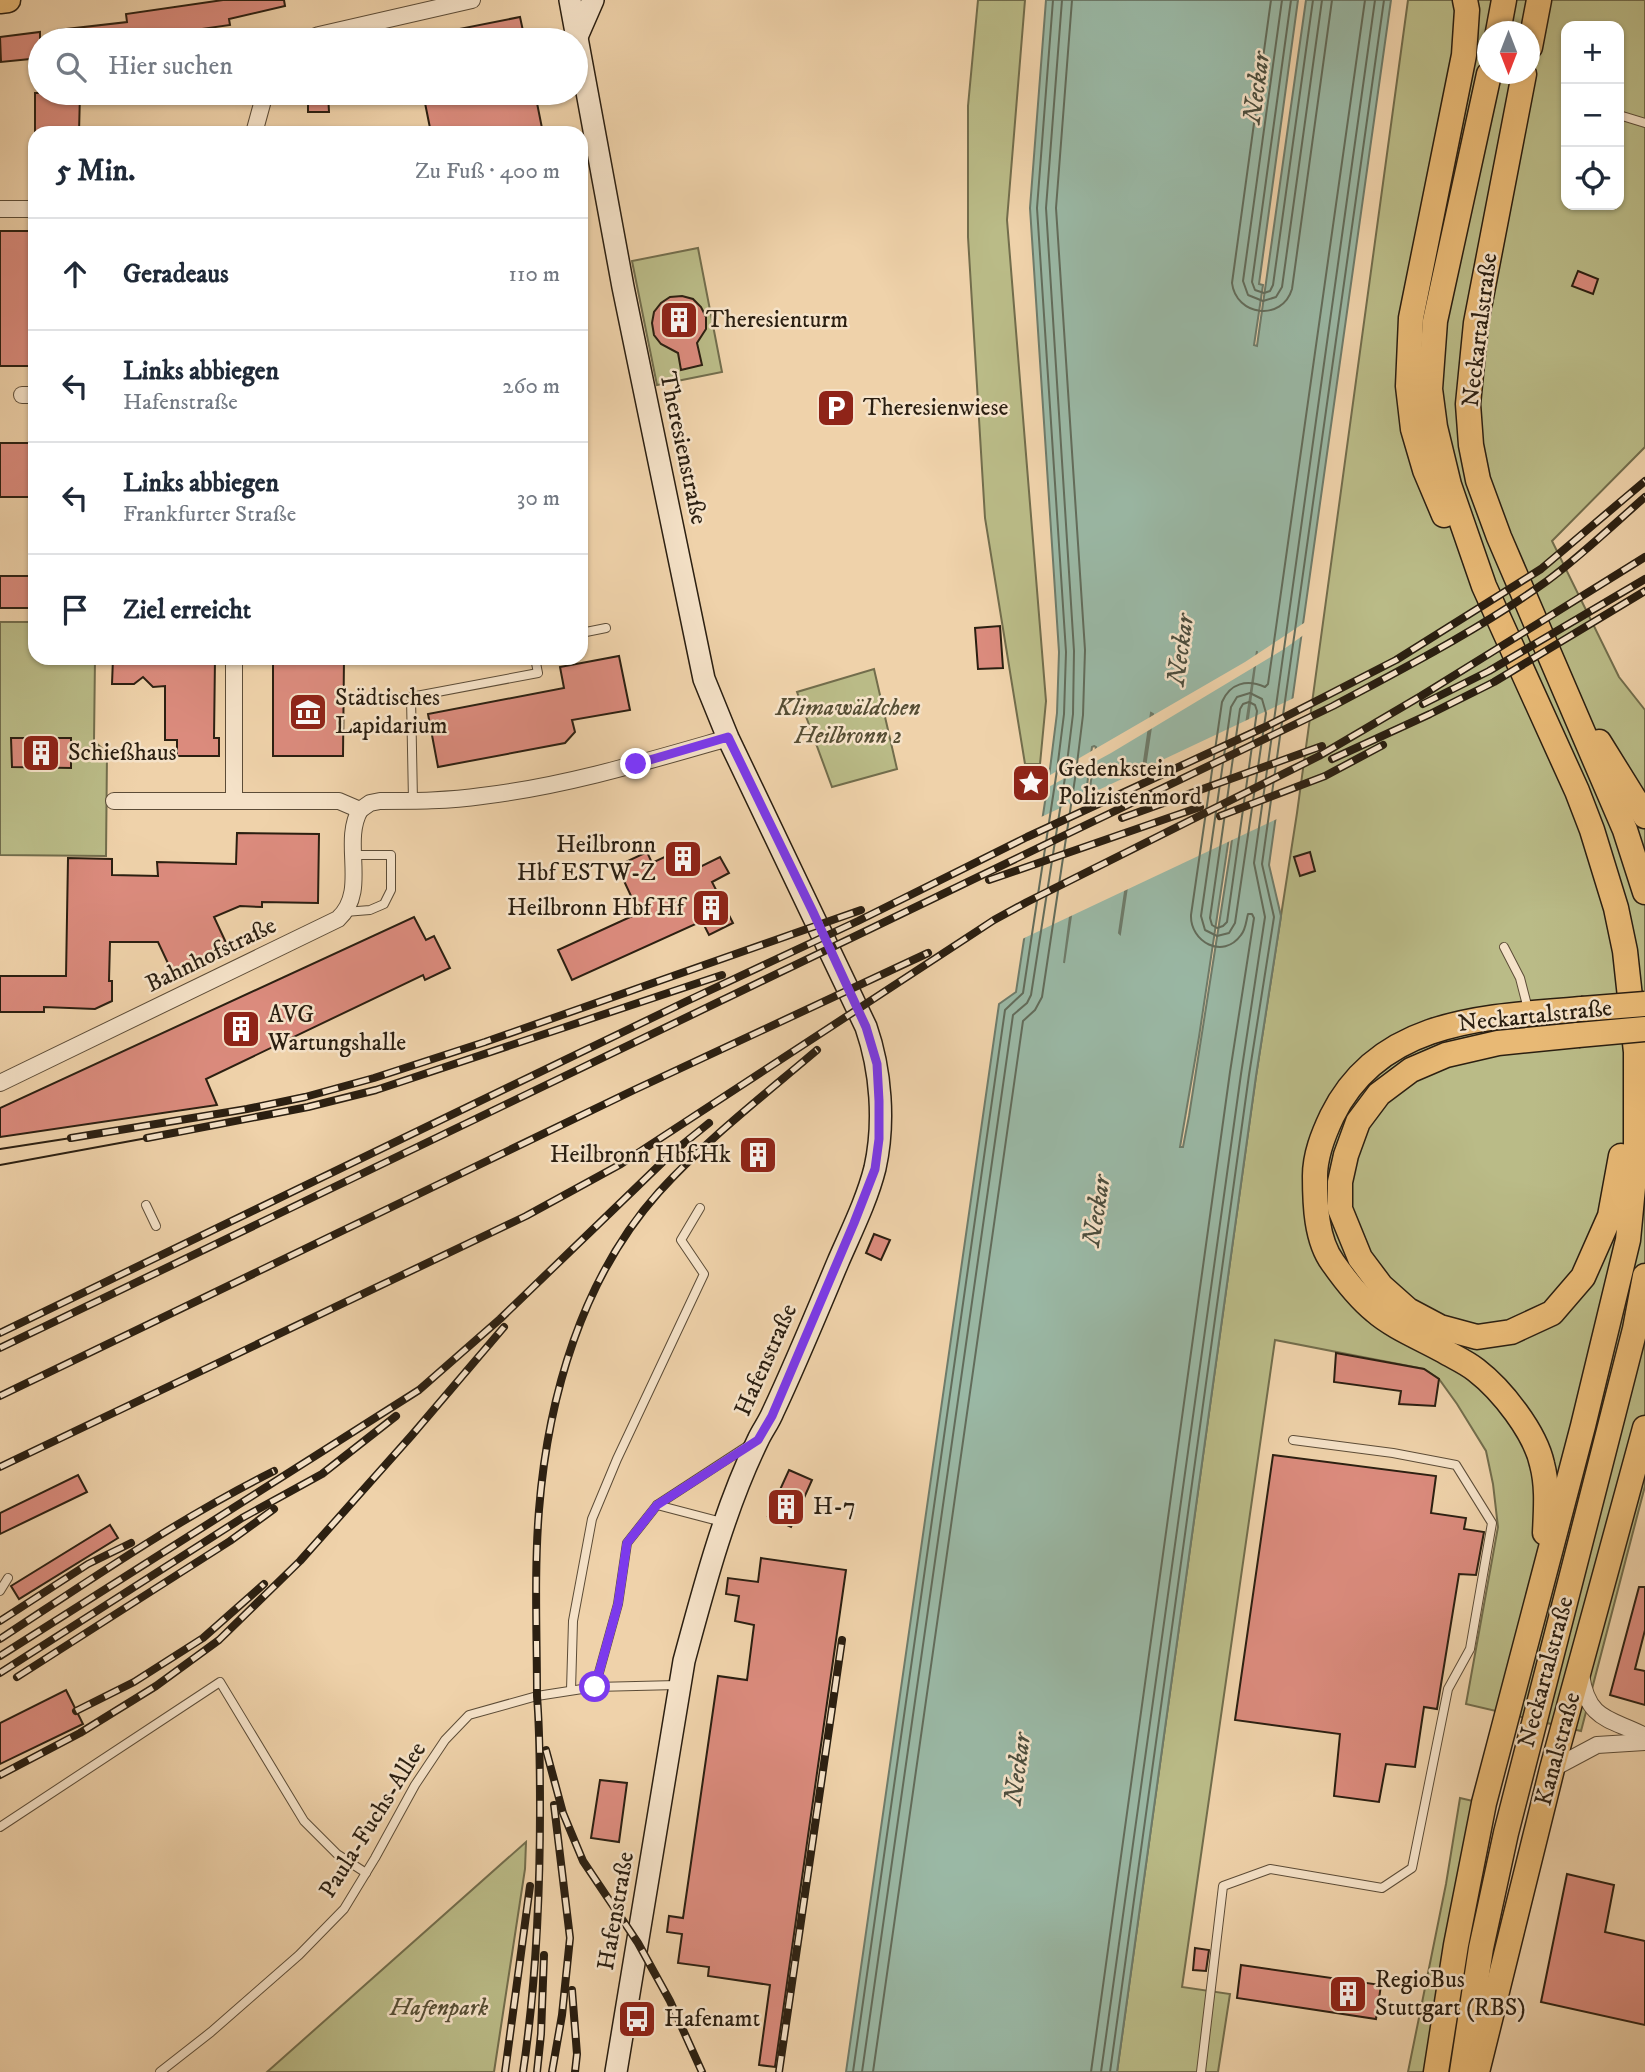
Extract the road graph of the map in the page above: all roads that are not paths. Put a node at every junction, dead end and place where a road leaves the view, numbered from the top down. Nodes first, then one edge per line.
1 (8, 0) edge
2 (472, 0) edge
3 (570, 0) edge
4 (593, 0) edge
5 (1465, 0) edge
6 (1504, 0) edge
7 (1539, 0) edge
8 (0, 1) edge
9 (1500, 21) edge
10 (1535, 21) edge
11 (350, 28) edge
12 (574, 28) edge
13 (582, 28) edge
14 (1487, 84) edge
15 (1522, 84) edge
16 (588, 96) edge
17 (262, 105) edge
18 (1624, 117) edge
19 (1645, 123) edge
20 (256, 126) edge
21 (0, 209) edge
22 (28, 209) edge
23 (1484, 586) junction
24 (606, 628) dead end
25 (588, 632) edge
26 (234, 665) edge
27 (536, 665) edge
28 (1561, 687) junction
29 (728, 737) junction
30 (114, 801) dead end
31 (234, 801) junction
32 (413, 801) junction
33 (360, 810) junction
34 (1645, 816) edge
35 (354, 855) junction
36 (1645, 892) edge
37 (345, 912) junction
38 (1504, 947) dead end
39 (1637, 999) edge
40 (1529, 1014) junction
41 (1645, 1029) edge
42 (1534, 1040) junction
43 (1637, 1077) junction
44 (0, 1083) edge
45 (146, 1205) dead end
46 (700, 1208) dead end
47 (156, 1226) dead end
48 (1645, 1276) edge
49 (1645, 1428) edge
50 (758, 1440) junction
51 (1293, 1440) dead end
52 (657, 1505) junction
53 (725, 1523) junction
54 (8, 1578) dead end
55 (1542, 1582) junction
56 (0, 1591) edge
57 (1580, 1667) junction
58 (680, 1685) junction
59 (595, 1687) junction
60 (571, 1690) junction
61 (1645, 1736) edge
62 (1645, 1742) edge
63 (1552, 1769) junction
64 (0, 1827) edge
65 (366, 1873) junction
66 (160, 2072) edge
67 (616, 2072) edge
68 (1201, 2072) edge
69 (1436, 2072) edge
70 (1462, 2072) edge
71 (1477, 2072) edge

1 - 8 main road
2 - 11 street
3 - 12 main road, Theresienstraße
4 - 13 main road
5 - 23 main road, Neckartalstraße
6 - 9 main road
7 - 10 main road
14 - 23 main road, Neckartalstraße
15 - 28 main road, Neckartalstraße
16 - 29 main road, Theresienstraße
17 - 20 street
18 - 19 lane
21 - 22 street
23 - 39 main road, Neckartalstraße
24 - 25 lane
26 - 31 street
27 - 32 lane
28 - 34 main road
28 - 36 main road, Neckartalstraße
29 - 32 street
29 - 50 main road, Hafenstraße
30 - 31 street
31 - 33 street
32 - 33 street
33 - 35 street
35 - 37 street
35 - 37 lane
37 - 44 street, Bahnhofstraße
38 - 40 lane
39 - 40 main road, Neckartalstraße, bridge
39 - 43 main road, Neckartalstraße
40 - 42 lane
40 - 55 main road, Neckartalstraße
41 - 42 main road, Neckartalstraße, bridge
42 - 43 main road, Neckartalstraße
43 - 55 main road, Neckartalstraße
45 - 47 lane
46 - 60 lane
48 - 70 main road, Neckartalstraße
49 - 57 main road, Kanalstraße
50 - 52 lane
50 - 53 main road, Hafenstraße
51 - 68 lane
52 - 53 lane
52 - 59 lane
53 - 58 main road, Hafenstraße
54 - 56 lane
55 - 69 main road, Neckartalstraße
57 - 61 street
57 - 63 main road, Kanalstraße
58 - 59 lane, Paula-Fuchs-Allee
58 - 67 main road, Hafenstraße
59 - 60 lane, Paula-Fuchs-Allee
60 - 65 lane, Paula-Fuchs-Allee
62 - 63 street
63 - 71 main road, Kanalstraße
64 - 65 lane
65 - 66 lane, Paula-Fuchs-Allee

